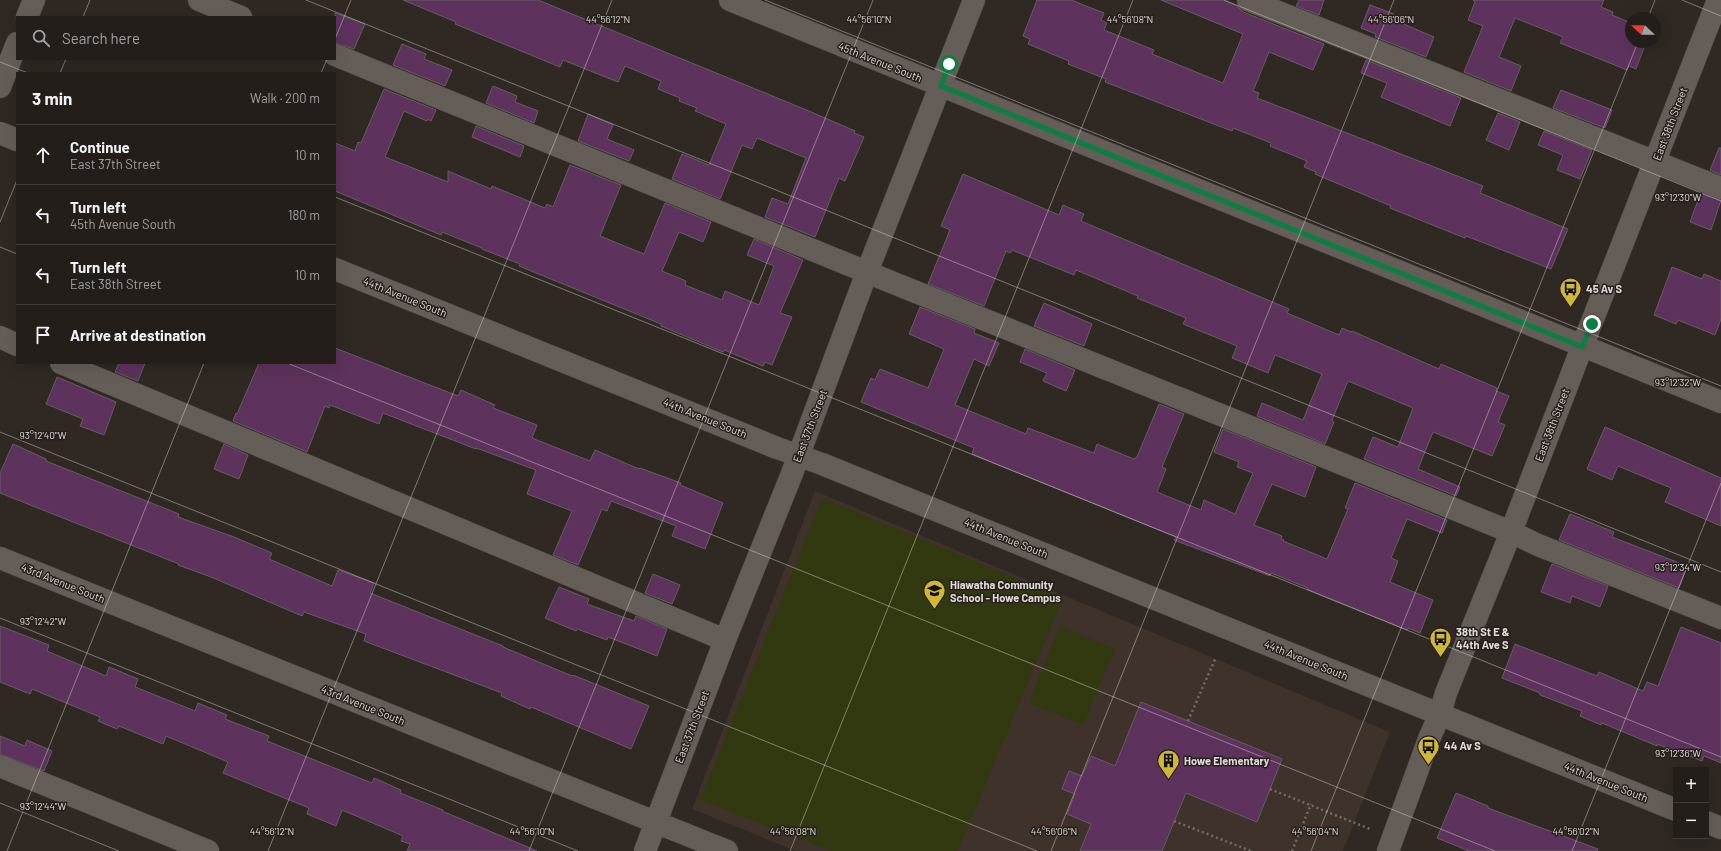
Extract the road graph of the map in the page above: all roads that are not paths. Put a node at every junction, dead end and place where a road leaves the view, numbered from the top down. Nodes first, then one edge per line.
1 (34, 0) edge
2 (199, 0) edge
3 (730, 0) edge
4 (974, 0) edge
5 (1248, 0) edge
6 (1718, 0) edge
7 (27, 16) edge
8 (239, 16) edge
9 (16, 46) edge
10 (336, 55) edge
11 (941, 86) junction
12 (0, 87) edge
13 (0, 133) edge
14 (16, 140) edge
15 (1656, 163) junction
16 (1721, 188) edge
17 (336, 269) edge
18 (867, 272) junction
19 (0, 338) edge
20 (16, 345) edge
21 (1582, 347) junction
22 (63, 364) edge
23 (1721, 402) edge
24 (799, 456) junction
25 (1511, 532) junction
26 (0, 558) edge
27 (1721, 618) edge
28 (725, 640) junction
29 (1440, 714) junction
30 (0, 766) edge
31 (1673, 809) edge
32 (656, 823) junction
33 (1709, 823) edge
34 (1721, 828) edge
35 (208, 851) edge
36 (645, 851) edge
37 (727, 851) edge
38 (1388, 851) edge

1 - 7 street
2 - 8 street
3 - 11 street, 45th Avenue South
4 - 11 street, East 37th Street
5 - 15 street
6 - 15 street, East 38th Street
9 - 12 street
10 - 18 street
11 - 18 street, East 37th Street
11 - 21 street, 45th Avenue South
13 - 14 street
15 - 16 street
15 - 21 street, East 38th Street
17 - 24 street, 44th Avenue South
18 - 24 street, East 37th Street
18 - 25 street
19 - 20 street
21 - 23 street, 45th Avenue South
21 - 25 street, East 38th Street
22 - 28 street
24 - 28 street, East 37th Street
24 - 29 street, 44th Avenue South
25 - 27 street
25 - 29 street, East 38th Street
26 - 32 street, 43rd Avenue South
28 - 32 street, East 37th Street
29 - 31 street, 44th Avenue South
29 - 38 street, East 38th Street
30 - 35 street
32 - 36 street, East 37th Street
32 - 37 street, 43rd Avenue South
33 - 34 street

